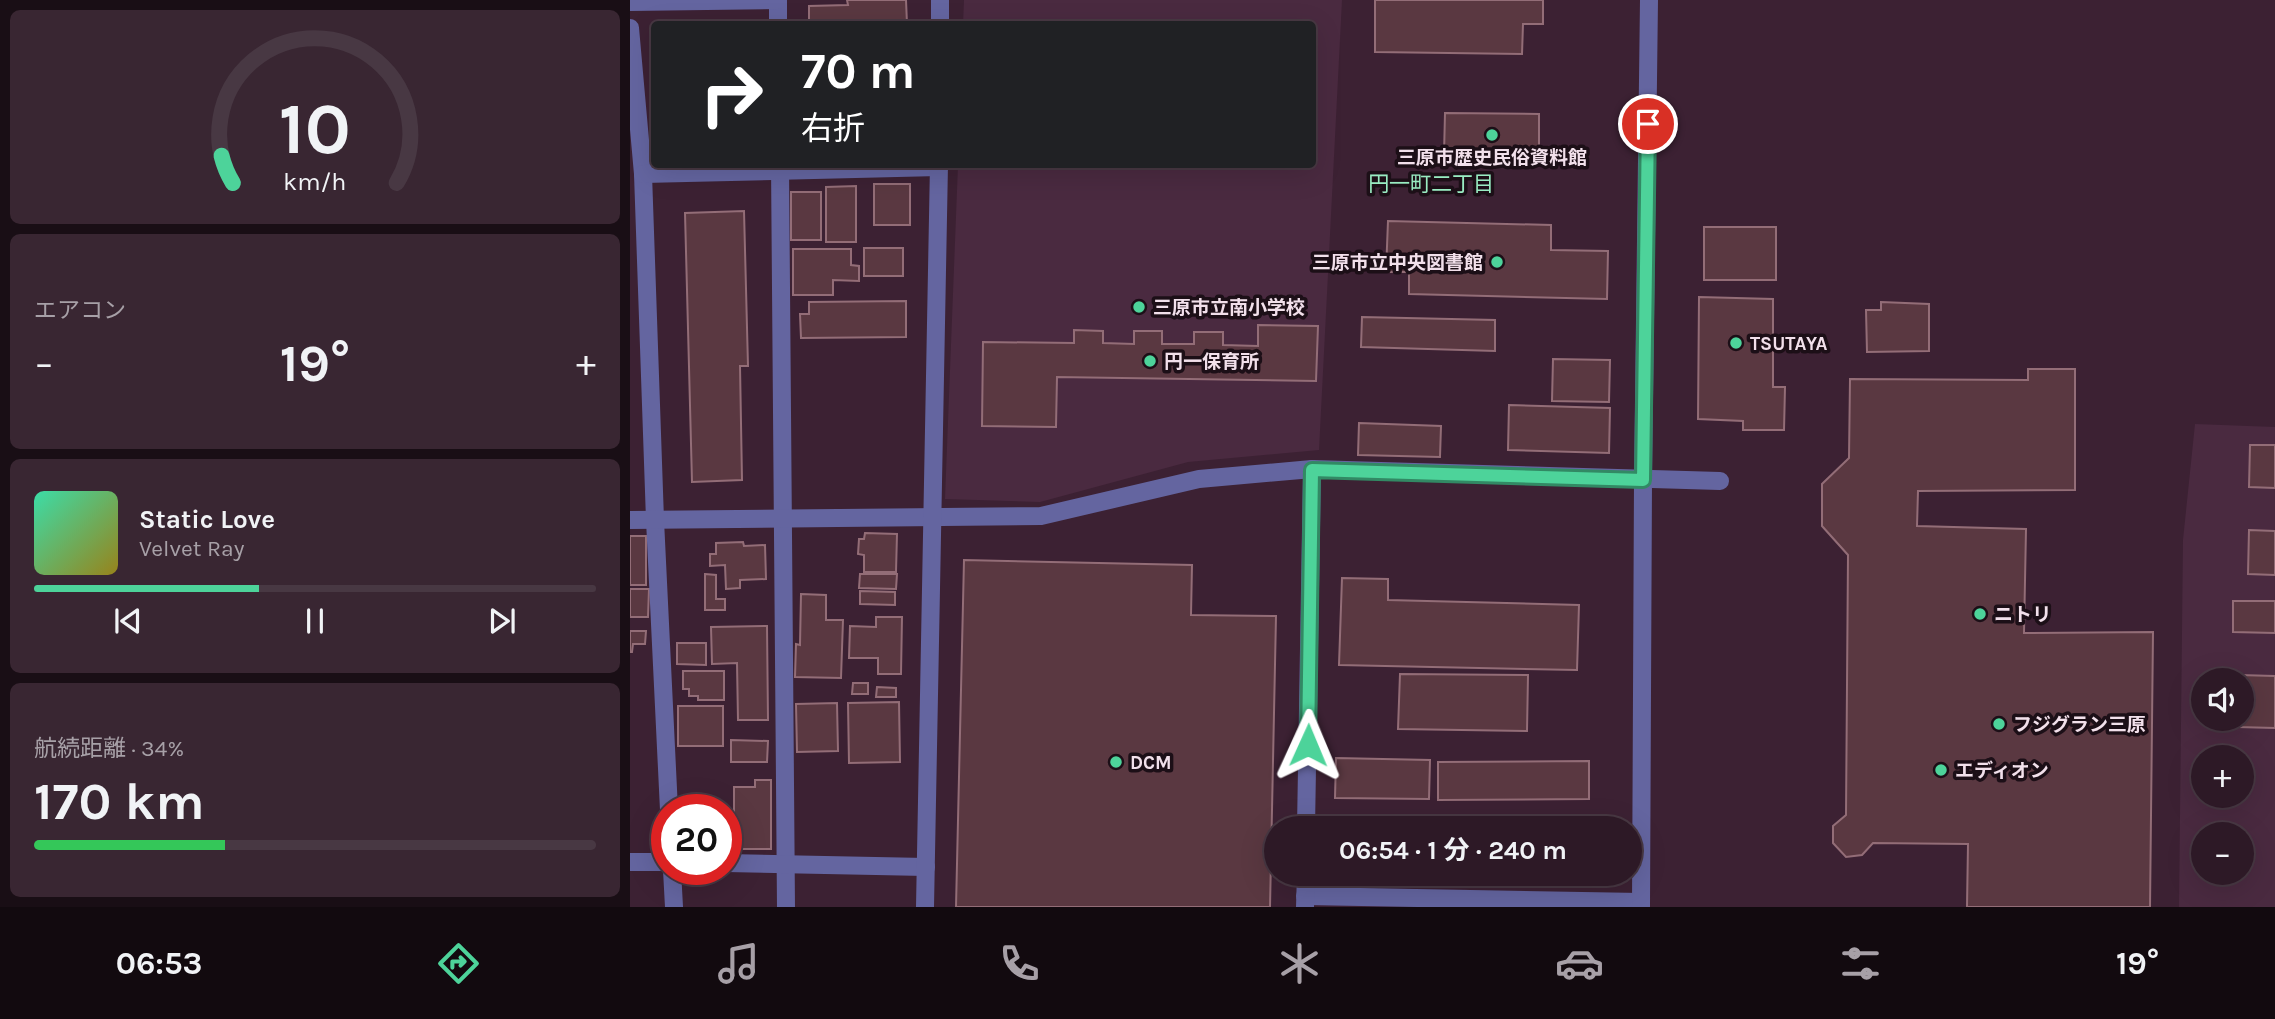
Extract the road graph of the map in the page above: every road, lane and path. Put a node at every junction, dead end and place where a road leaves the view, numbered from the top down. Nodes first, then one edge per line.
1 (778, 0) edge
2 (940, 0) edge
3 (1649, 0) edge
4 (630, 2) edge
5 (779, 21) edge
6 (940, 21) edge
7 (630, 28) edge
8 (760, 168) edge
9 (780, 168) edge
10 (939, 168) edge
11 (643, 174) junction
12 (1312, 470) junction
13 (1643, 480) junction
14 (1720, 481) dead end
15 (932, 517) junction
16 (783, 519) junction
17 (630, 520) edge
18 (655, 520) junction
19 (669, 794) edge
20 (1306, 816) edge
21 (630, 862) edge
22 (651, 862) edge
23 (742, 863) edge
24 (786, 864) junction
25 (926, 867) junction
26 (673, 885) edge
27 (1305, 902) edge
28 (1641, 904) edge
29 (674, 907) edge
30 (786, 907) edge
31 (925, 907) edge

1 - 4 street
1 - 5 street
2 - 6 street
3 - 13 street
7 - 11 street
8 - 11 street
9 - 16 street
10 - 15 street
11 - 18 street
12 - 13 street
12 - 15 street
12 - 20 street
13 - 14 street
13 - 28 street
15 - 16 street
15 - 25 street
16 - 18 street
16 - 24 street
17 - 18 street
18 - 19 street
21 - 22 street
23 - 24 street
24 - 25 street
24 - 30 street
25 - 31 street
26 - 29 street
27 - 28 street

